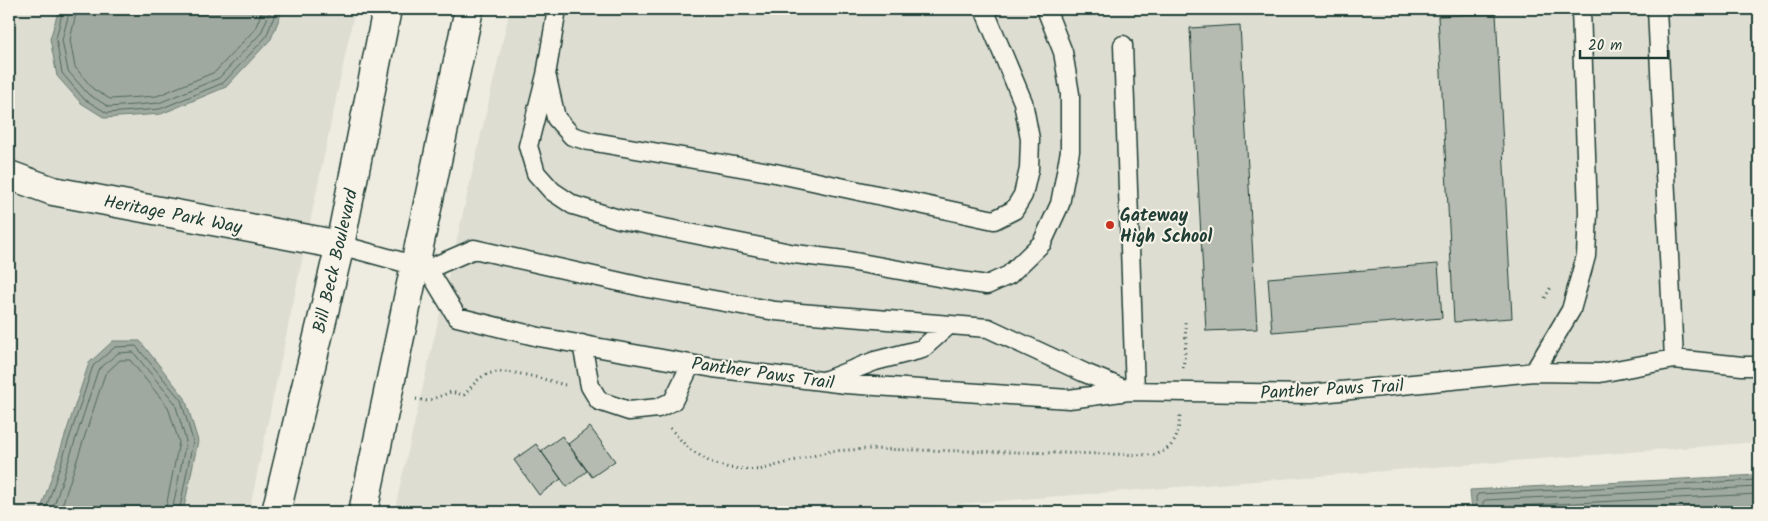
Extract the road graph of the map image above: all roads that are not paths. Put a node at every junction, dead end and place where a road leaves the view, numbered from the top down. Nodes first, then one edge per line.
1 (387, 9) edge
2 (469, 9) edge
3 (557, 9) edge
4 (984, 9) edge
5 (1046, 9) edge
6 (1581, 9) edge
7 (1658, 9) edge
8 (1124, 44) dead end
9 (546, 75) junction
10 (9, 176) edge
11 (340, 245) junction
12 (422, 268) junction
13 (949, 325) junction
14 (582, 344) junction
15 (1674, 358) junction
16 (691, 364) junction
17 (1759, 366) edge
18 (1534, 372) junction
19 (823, 381) junction
20 (1132, 391) junction
21 (276, 512) edge
22 (363, 512) edge

1 - 11 street, Bill Beck Boulevard
2 - 12 street
3 - 9 lane
4 - 9 lane
5 - 9 lane
6 - 18 lane
7 - 15 lane
8 - 20 lane
10 - 11 street, Heritage Park Way
11 - 12 lane
11 - 21 street, Bill Beck Boulevard
12 - 13 lane, Panther Paws Trail
12 - 14 lane, Panther Paws Trail
12 - 22 street
13 - 19 lane
13 - 20 lane, Panther Paws Trail
14 - 16 lane, Panther Paws Trail
14 - 16 lane
15 - 17 lane, Panther Paws Trail
15 - 18 lane, Panther Paws Trail
16 - 19 lane, Panther Paws Trail
18 - 20 lane, Panther Paws Trail
19 - 20 lane, Panther Paws Trail

